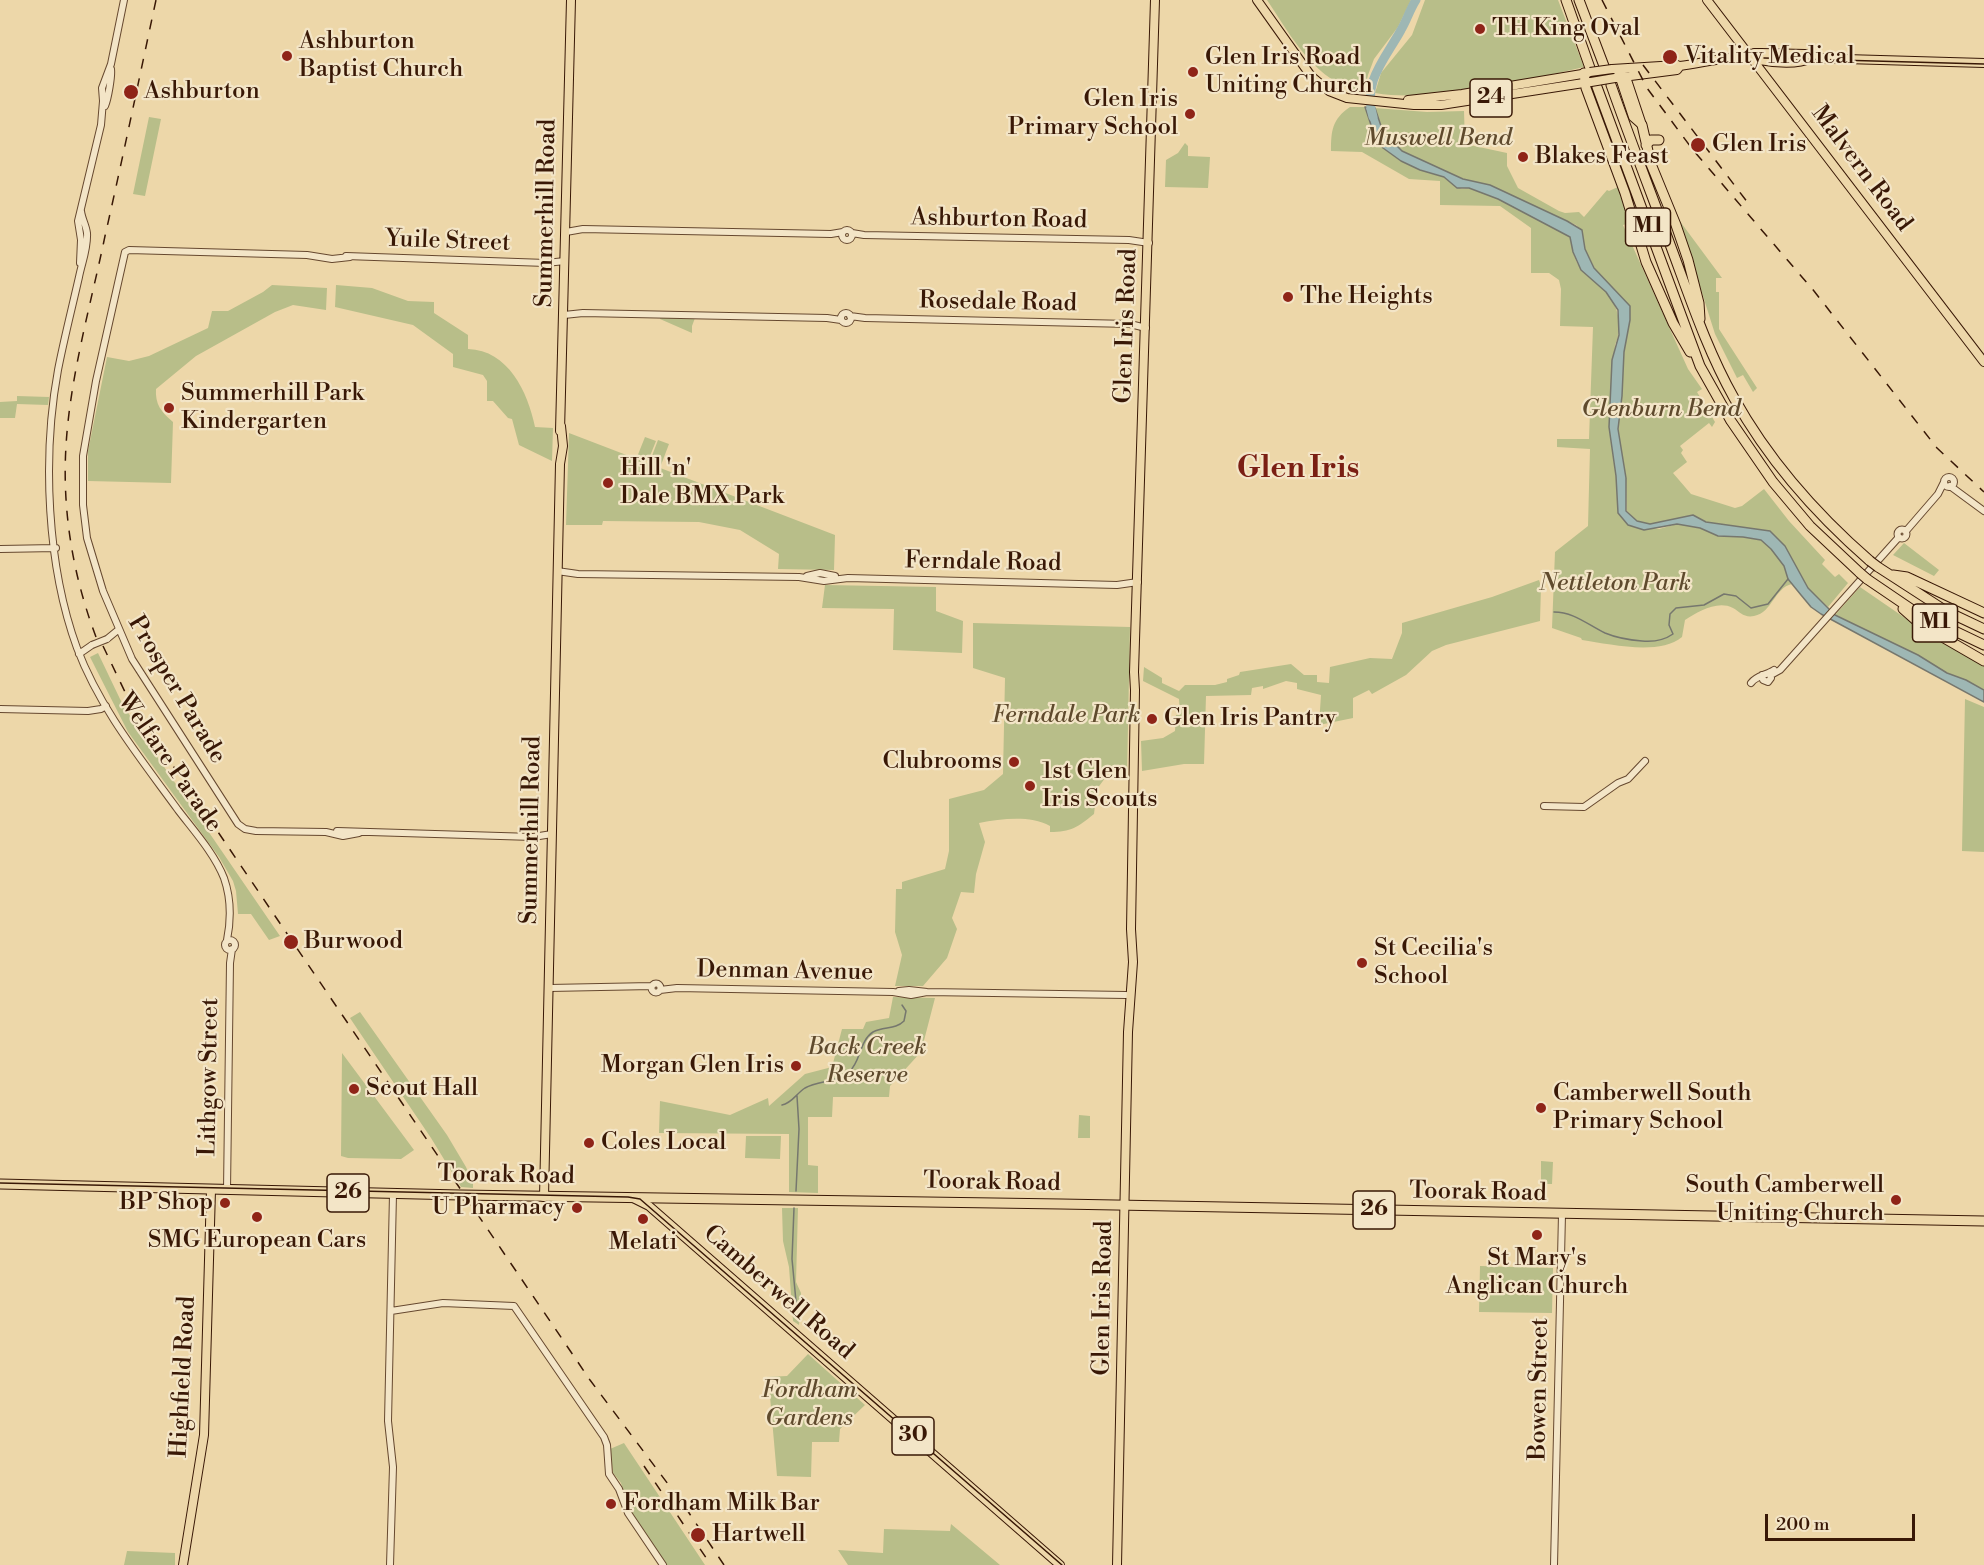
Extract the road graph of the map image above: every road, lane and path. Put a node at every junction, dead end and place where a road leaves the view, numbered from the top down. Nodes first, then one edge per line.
1 (124, 0) edge
2 (571, 0) edge
3 (1155, 0) edge
4 (1257, 0) edge
5 (1566, 0) edge
6 (1580, 0) edge
7 (1707, 0) edge
8 (1750, 56) junction
9 (1984, 63) edge
10 (1616, 74) junction
11 (1588, 78) junction
12 (1642, 125) joint
13 (1659, 140) dead end
14 (1646, 145) junction
15 (566, 229) junction
16 (1149, 241) junction
17 (127, 251) joint
18 (565, 263) junction
19 (564, 312) junction
20 (1146, 325) junction
21 (1700, 328) junction
22 (1984, 362) edge
23 (1700, 366) junction
24 (1984, 511) edge
25 (0, 549) edge
26 (55, 549) junction
27 (557, 574) junction
28 (1888, 574) junction
29 (1138, 585) junction
30 (1889, 594) junction
31 (1984, 613) edge
32 (1984, 629) edge
33 (120, 633) junction
34 (1984, 645) edge
35 (78, 650) junction
36 (1984, 661) edge
37 (1767, 676) dead end
38 (107, 708) junction
39 (0, 709) edge
40 (1645, 761) dead end
41 (1544, 806) dead end
42 (552, 837) junction
43 (1131, 929) junction
44 (230, 941) joint
45 (549, 987) junction
46 (1128, 999) junction
47 (0, 1184) edge
48 (211, 1190) junction
49 (227, 1190) junction
50 (393, 1194) junction
51 (544, 1197) junction
52 (630, 1198) junction
53 (664, 1198) junction
54 (1126, 1205) junction
55 (657, 1213) junction
56 (1562, 1214) junction
57 (1984, 1221) edge
58 (391, 1311) junction
59 (183, 1565) edge
60 (390, 1565) edge
61 (663, 1565) edge
62 (1060, 1565) edge
63 (1117, 1565) edge
64 (1554, 1565) edge

1 - 26 street, Welfare Parade
2 - 15 main road, Summerhill Road
3 - 16 main road, Glen Iris Road
4 - 11 main road, 24
5 - 11 highway, M1
6 - 10 highway, M1
7 - 8 main road, Malvern Road
8 - 9 main road, 24
8 - 10 main road, 24
8 - 22 main road, Malvern Road
10 - 11 main road, 24, bridge
10 - 12 main road
10 - 21 highway, M1
11 - 23 highway, M1
11 - 23 highway
12 - 14 highway
13 - 14 highway
14 - 21 highway
15 - 16 street, Ashburton Road
15 - 18 main road, Summerhill Road
16 - 20 main road, Glen Iris Road
17 - 18 street, Yuile Street
17 - 33 street, Prosper Parade
18 - 19 main road, Summerhill Road
19 - 20 street, Rosedale Road
19 - 27 main road, Summerhill Road
20 - 29 main road, Glen Iris Road
21 - 28 highway, M1
23 - 30 highway, M1
24 - 37 street
25 - 26 street
26 - 35 street, Welfare Parade
27 - 29 street, Ferndale Road
27 - 42 main road, Summerhill Road
28 - 31 highway
28 - 32 highway, M1
29 - 43 main road, Glen Iris Road
30 - 34 highway, M1
30 - 36 highway
33 - 35 street, bridge
33 - 42 street, Prosper Parade
35 - 38 street, Welfare Parade
38 - 39 street
38 - 44 street, Welfare Parade
40 - 41 street
42 - 45 main road, Summerhill Road
43 - 46 main road, Glen Iris Road
43 - 46 main road, Glen Iris Road
44 - 49 street, Lithgow Street
45 - 46 street, Denman Avenue
45 - 51 main road, Summerhill Road
46 - 54 main road, Glen Iris Road
47 - 48 highway, Toorak Road / 26
48 - 49 highway, Toorak Road / 26
48 - 59 main road, Highfield Road
49 - 50 highway, Toorak Road / 26
50 - 51 highway, Toorak Road / 26
50 - 58 street
51 - 52 highway, Toorak Road / 26
52 - 53 highway, Toorak Road / 26
52 - 55 main road, Camberwell Road / 30
53 - 54 highway, Toorak Road / 26
53 - 55 main road
54 - 56 highway, Toorak Road / 26
54 - 63 main road, Glen Iris Road
55 - 62 main road, Camberwell Road / 30
56 - 57 highway, Toorak Road / 26
56 - 64 street, Bowen Street
58 - 60 street
58 - 61 street

